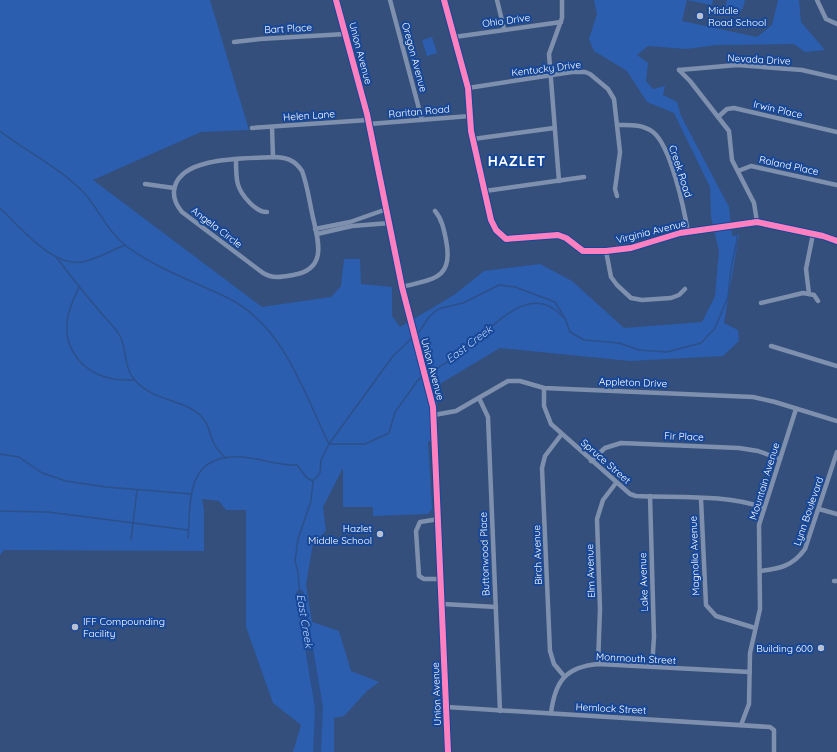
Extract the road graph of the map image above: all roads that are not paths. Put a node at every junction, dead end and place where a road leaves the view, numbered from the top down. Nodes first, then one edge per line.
1 (336, 0) edge
2 (390, 0) edge
3 (444, 0) edge
4 (498, 0) edge
5 (562, 0) edge
6 (817, 0) edge
7 (561, 22) junction
8 (837, 24) edge
9 (504, 29) junction
10 (345, 34) junction
11 (454, 37) junction
12 (234, 42) dead end
13 (550, 76) junction
14 (837, 78) edge
15 (468, 88) junction
16 (470, 116) junction
17 (718, 117) junction
18 (422, 120) junction
19 (368, 122) junction
20 (618, 125) junction
21 (272, 127) junction
22 (252, 128) dead end
23 (554, 128) junction
24 (837, 132) edge
25 (473, 140) junction
26 (273, 157) junction
27 (236, 160) junction
28 (738, 172) junction
29 (584, 177) dead end
30 (559, 181) junction
31 (145, 184) dead end
32 (837, 185) edge
33 (174, 188) junction
34 (485, 191) junction
35 (617, 196) dead end
36 (387, 209) junction
37 (435, 211) dead end
38 (267, 212) dead end
39 (757, 222) junction
40 (390, 223) junction
41 (315, 229) junction
42 (688, 232) junction
43 (317, 234) junction
44 (813, 234) junction
45 (837, 241) edge
46 (606, 252) junction
47 (402, 287) junction
48 (685, 289) dead end
49 (809, 294) junction
50 (818, 302) dead end
51 (760, 303) dead end
52 (771, 346) dead end
53 (837, 366) edge
54 (544, 388) junction
55 (479, 398) junction
56 (796, 409) junction
57 (434, 414) junction
58 (837, 421) edge
59 (561, 435) junction
60 (837, 453) edge
61 (780, 459) junction
62 (591, 461) junction
63 (616, 483) junction
64 (650, 496) junction
65 (701, 499) junction
66 (764, 508) junction
67 (819, 509) junction
68 (837, 514) edge
69 (439, 519) junction
70 (760, 572) junction
71 (441, 579) junction
72 (443, 604) junction
73 (496, 607) junction
74 (755, 628) junction
75 (598, 664) junction
76 (652, 667) junction
77 (750, 672) junction
78 (564, 676) junction
79 (447, 707) junction
80 (500, 711) junction
81 (551, 713) junction
82 (740, 725) junction
83 (448, 752) edge
84 (774, 752) edge

1 - 10 street, Union Avenue
2 - 18 street, Oregon Avenue
3 - 11 street, Virginia Avenue
4 - 9 street
5 - 7 street
6 - 8 street
7 - 9 street, Ohio Drive
7 - 13 street
9 - 11 street, Ohio Drive
10 - 12 street, Bart Place
10 - 19 street, Union Avenue
11 - 15 street, Virginia Avenue
13 - 15 street, Kentucky Drive
13 - 20 street, Kentucky Drive
13 - 23 street
14 - 17 street, Nevada Drive
15 - 16 street, Virginia Avenue
16 - 18 street, Raritan Road
16 - 25 street, Virginia Avenue
17 - 24 street, Irwin Place
17 - 28 street
18 - 19 street, Raritan Road
19 - 21 street, Helen Lane
19 - 36 street, Union Avenue
20 - 35 street, Kentucky Drive
20 - 42 street, Creek Road
21 - 22 street, Helen Lane
21 - 26 street
23 - 25 street
23 - 30 street
25 - 34 street, Virginia Avenue
26 - 27 street, Angela Circle
26 - 41 street, Angela Circle
27 - 33 street, Angela Circle
27 - 38 street
28 - 32 street, Roland Place
28 - 39 street
29 - 30 street
30 - 34 street
31 - 33 street
33 - 43 street, Angela Circle
34 - 46 street, Virginia Avenue
36 - 40 street, Union Avenue
36 - 41 street
37 - 47 street
39 - 42 street, Virginia Avenue
39 - 44 street, Virginia Avenue
40 - 43 street
40 - 47 street, Union Avenue
41 - 43 street, Angela Circle
42 - 46 street, Virginia Avenue
44 - 45 street, Virginia Avenue
44 - 49 street
46 - 48 street
47 - 57 street, Union Avenue
49 - 50 street
49 - 51 street
52 - 53 street
54 - 55 street, Appleton Drive
54 - 56 street, Appleton Drive
54 - 59 street, Spruce Street
55 - 57 street, Appleton Drive
55 - 73 street, Buttonwood Place
56 - 58 street, Appleton Drive
56 - 61 street, Mountain Avenue
57 - 69 street, Union Avenue
59 - 62 street, Spruce Street
59 - 78 street, Birch Avenue
60 - 67 street, Lynn Boulevard
61 - 62 street, Fir Place
61 - 66 street, Mountain Avenue
62 - 63 street, Spruce Street
63 - 64 street, Spruce Street
63 - 75 street, Elm Avenue
64 - 65 street, Spruce Street
64 - 76 street, Lake Avenue
65 - 66 street, Spruce Street
65 - 74 street, Magnolia Avenue
66 - 70 street, Mountain Avenue
67 - 68 street
67 - 70 street, Lynn Boulevard
69 - 71 street, Union Avenue
69 - 71 street
70 - 74 street, Mountain Avenue
71 - 72 street, Union Avenue
72 - 73 street
72 - 79 street, Union Avenue
73 - 80 street, Buttonwood Place
74 - 77 street, Mountain Avenue
75 - 76 street, Monmouth Street
75 - 78 street, Monmouth Street
76 - 77 street, Monmouth Street
77 - 82 street, Mountain Avenue
78 - 81 street
79 - 80 street, Hemlock Street
79 - 83 street, Union Avenue
80 - 81 street, Hemlock Street
81 - 82 street, Hemlock Street
82 - 84 street, Hemlock Street

